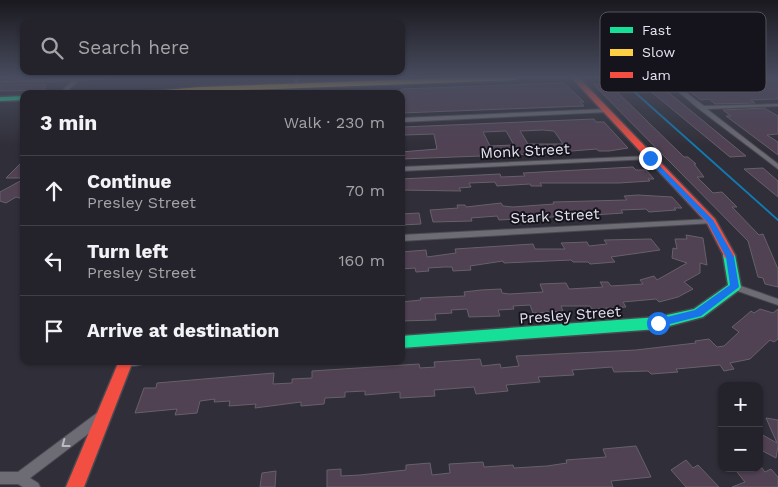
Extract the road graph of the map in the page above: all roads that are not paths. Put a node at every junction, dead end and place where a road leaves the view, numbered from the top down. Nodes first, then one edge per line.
1 (596, 101) edge
2 (692, 101) edge
3 (777, 106) edge
4 (701, 108) junction
5 (606, 111) junction
6 (405, 120) edge
7 (650, 158) junction
8 (778, 167) edge
9 (405, 169) edge
10 (711, 221) junction
11 (405, 238) edge
12 (734, 287) junction
13 (778, 302) edge
14 (405, 342) edge
15 (125, 365) edge
16 (104, 415) junction
17 (0, 478) edge
18 (20, 478) junction
19 (34, 487) edge
20 (75, 487) edge

1 - 5 street
2 - 4 street
3 - 4 street
4 - 8 street
5 - 6 street
5 - 7 street
7 - 9 street, Monk Street
7 - 10 street
10 - 11 street, Stark Street
10 - 12 street
12 - 13 street
12 - 14 street, Presley Street
15 - 16 street
16 -> 18 street
16 - 20 street
17 - 18 street
18 - 19 street

